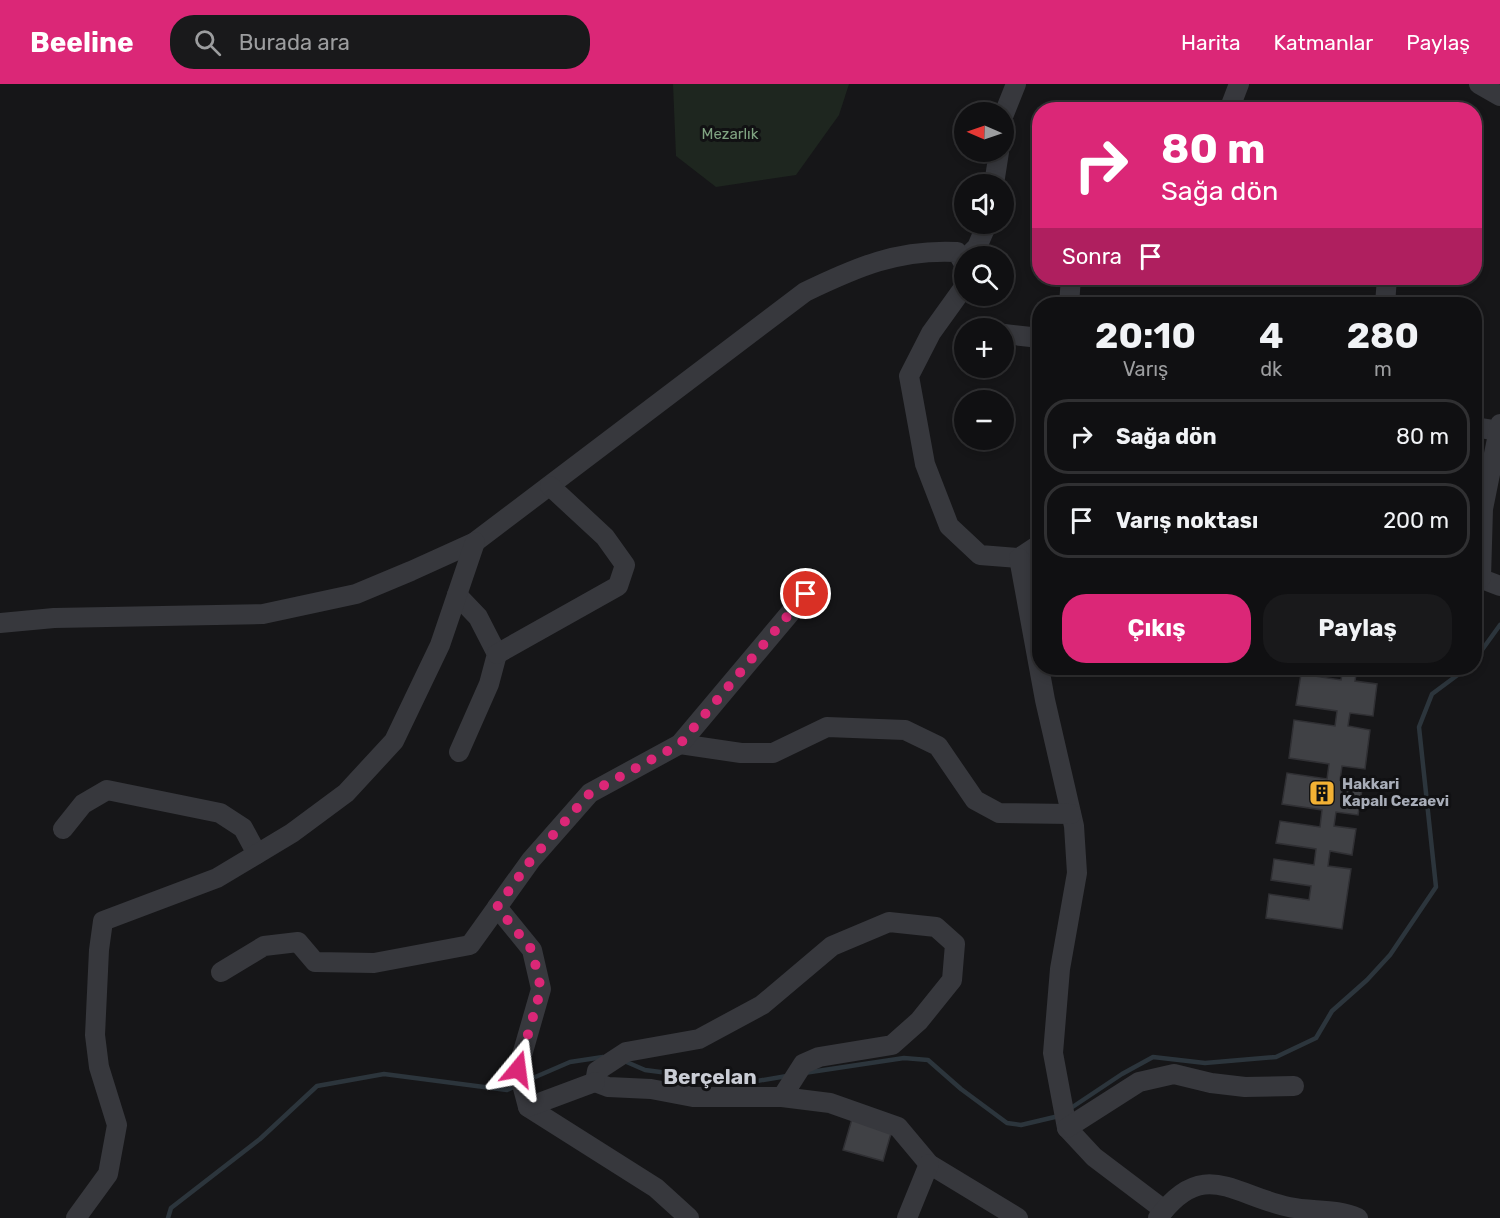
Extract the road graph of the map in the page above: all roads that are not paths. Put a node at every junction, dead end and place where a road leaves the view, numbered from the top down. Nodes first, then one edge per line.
1 (1016, 84) edge
2 (1239, 84) edge
3 (1479, 84) edge
4 (1500, 96) edge
5 (1009, 102) edge
6 (1232, 102) edge
7 (954, 252) edge
8 (954, 301) edge
9 (1014, 335) edge
10 (1032, 337) edge
11 (1482, 428) edge
12 (1499, 429) edge
13 (550, 486) junction
14 (1482, 523) edge
15 (475, 542) junction
16 (1032, 549) edge
17 (1018, 558) junction
18 (1482, 579) edge
19 (1500, 586) edge
20 (806, 594) dead end
21 (457, 595) junction
22 (0, 623) edge
23 (1032, 632) edge
24 (497, 654) junction
25 (1040, 675) edge
26 (680, 744) junction
27 (459, 752) dead end
28 (1071, 814) junction
29 (63, 829) dead end
30 (257, 854) junction
31 (497, 907) junction
32 (221, 972) dead end
33 (595, 1082) junction
34 (1294, 1086) dead end
35 (782, 1097) junction
36 (528, 1107) junction
37 (1067, 1128) junction
38 (929, 1164) junction
39 (1161, 1214) edge
40 (76, 1218) edge
41 (689, 1218) edge
42 (907, 1218) edge
43 (1017, 1218) edge
44 (1358, 1218) edge

1 - 5 street
2 - 6 street
3 - 4 street
7 - 13 street
8 - 17 street
9 - 10 street
11 - 12 street
12 - 14 street
13 - 15 street
13 - 24 street
15 - 21 street
15 - 22 street
16 - 17 street
17 - 23 street
18 - 19 street
20 - 26 street
21 - 24 street
21 - 30 street
24 - 27 street
25 - 28 street
26 - 28 street
26 - 31 street
28 - 37 street
29 - 30 street
30 - 40 street
31 - 32 street
31 - 36 street
33 - 35 street
33 - 35 street
33 - 36 street
34 - 37 street
35 - 38 street
36 - 41 street
37 - 39 street
38 - 42 street
38 - 43 street
39 - 44 street

